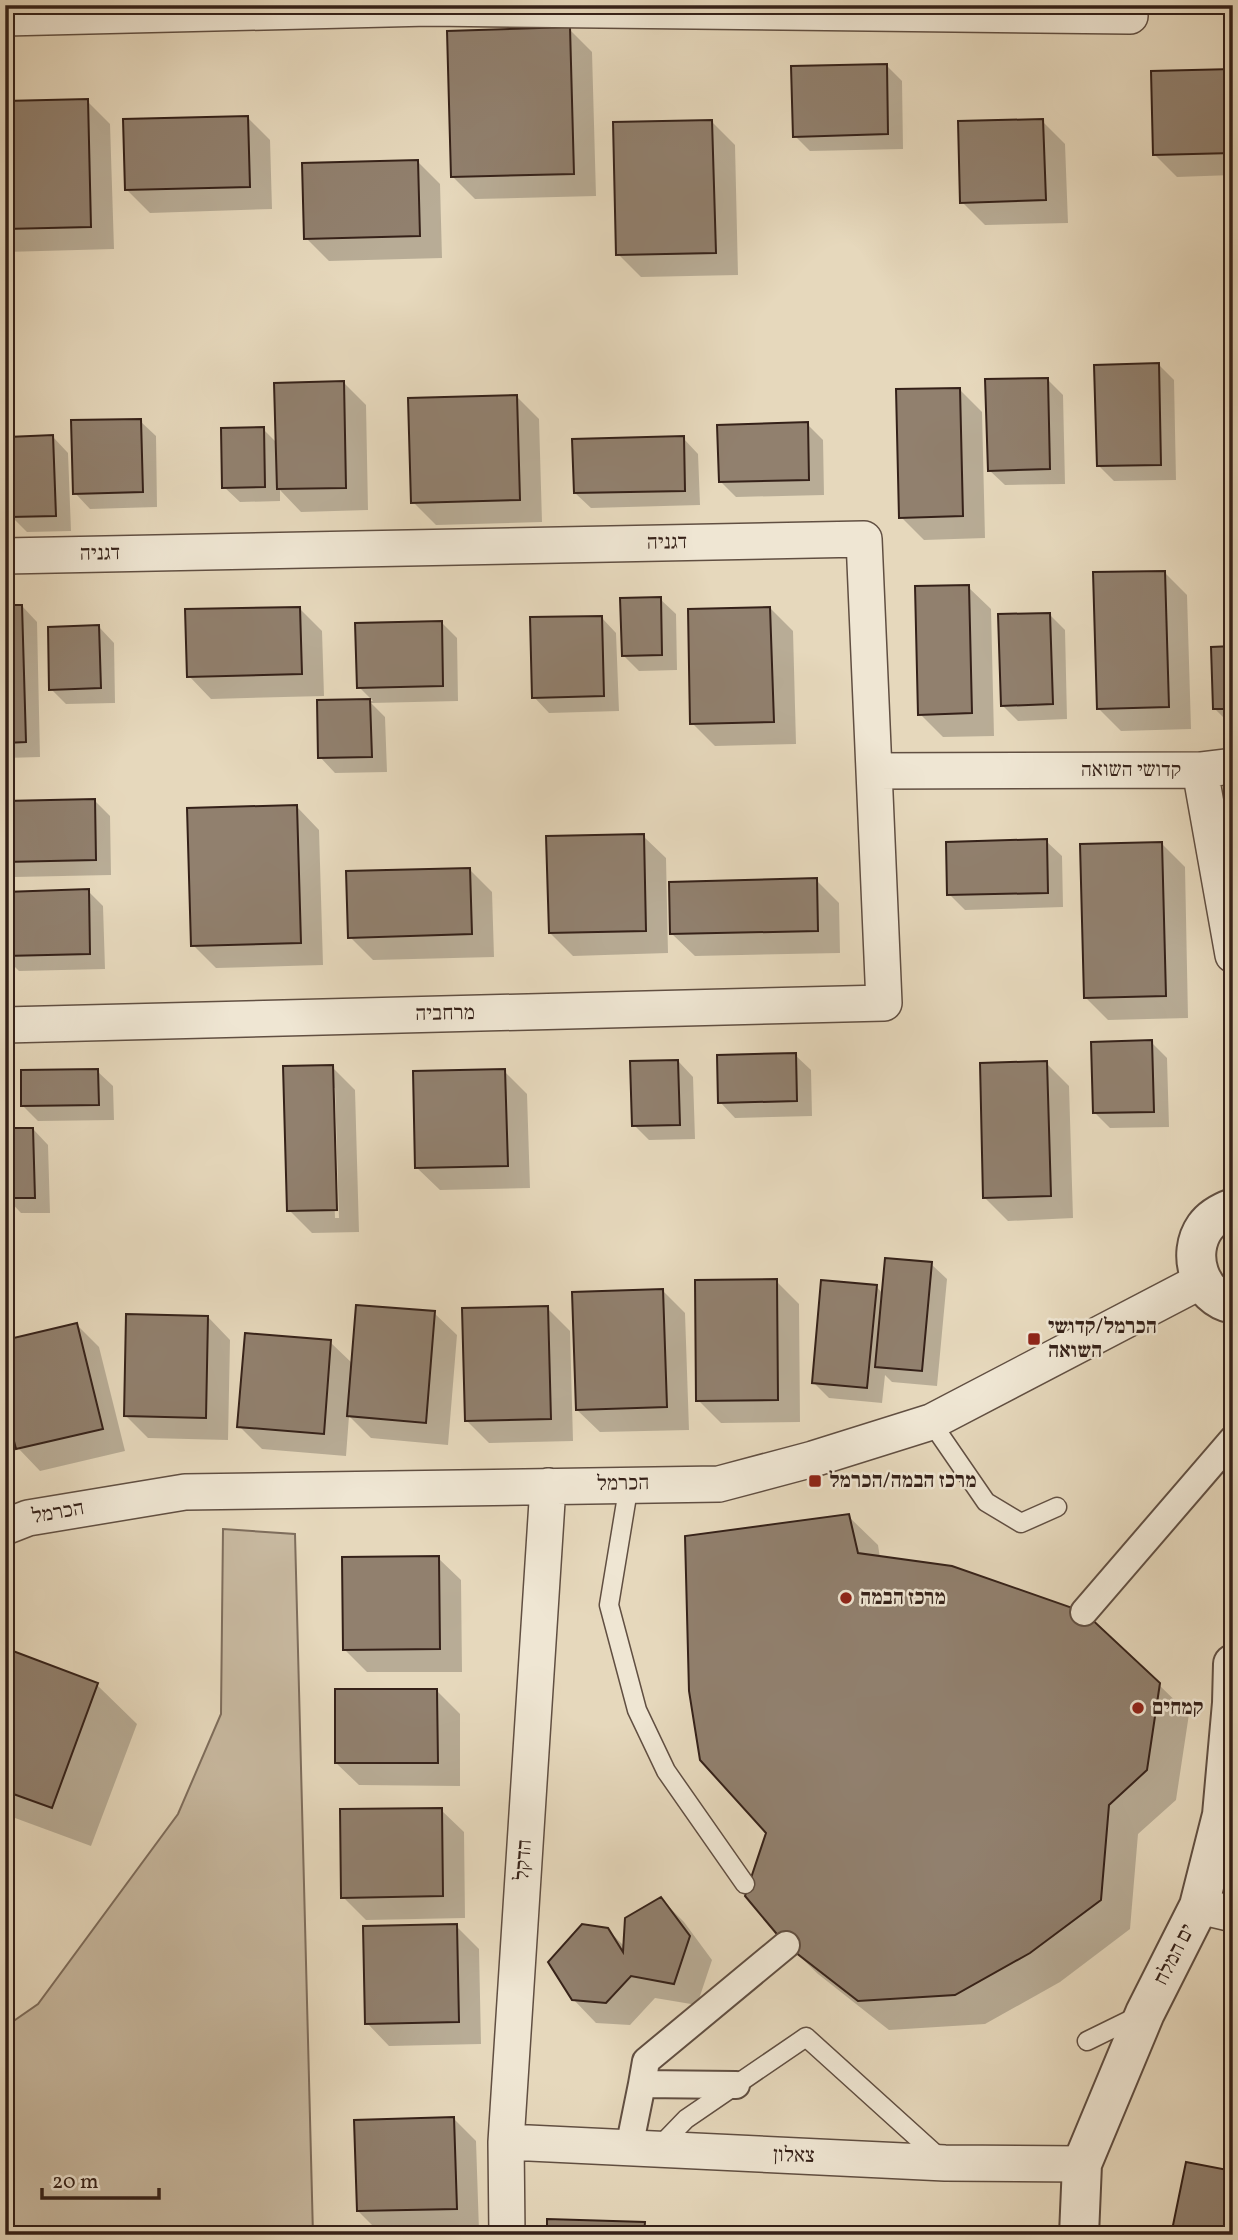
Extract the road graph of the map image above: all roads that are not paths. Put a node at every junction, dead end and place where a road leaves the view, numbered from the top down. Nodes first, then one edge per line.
1 (429, 6) edge
2 (1130, 16) dead end
3 (5, 18) edge
4 (5, 556) edge
5 (1217, 768) edge
6 (874, 771) junction
7 (1233, 955) edge
8 (884, 1003) joint
9 (5, 1025) edge
10 (1233, 1208) edge
11 (1202, 1281) junction
12 (1233, 1304) edge
13 (931, 1422) junction
14 (1233, 1439) edge
15 (629, 1484) junction
16 (548, 1486) junction
17 (1057, 1507) dead end
18 (5, 1527) edge
19 (1084, 1612) dead end
20 (1233, 1664) edge
21 (746, 1884) dead end
22 (1216, 1910) edge
23 (786, 1945) dead end
24 (1145, 2013) junction
25 (1087, 2041) dead end
26 (642, 2084) junction
27 (736, 2085) junction
28 (506, 2142) junction
29 (642, 2149) junction
30 (944, 2163) junction
31 (1082, 2164) junction
32 (507, 2235) edge
33 (1079, 2235) edge

1 - 2 street
1 - 3 street
4 - 6 street, דגניה
5 - 6 street, קדושי השואה
5 - 7 street, קדושי השואה
6 - 8 street, דגניה
8 - 9 street, מרחביה
10 - 11 street
11 - 12 street
11 - 13 street, הכרמל
13 - 15 street, הכרמל
13 - 17 lane
14 - 19 street
15 - 16 street, הכרמל
15 - 21 lane
16 - 18 street, הכרמל
16 - 28 street, הדקל
20 - 22 street, ים המלח
22 - 24 street, ים המלח
23 - 26 street
24 - 25 lane
24 - 31 street, ים המלח
26 - 27 street
26 - 29 street
27 - 29 lane
27 - 30 lane
28 - 29 street, צאלון
28 - 32 street, הדקל
29 - 30 street, צאלון
30 - 31 street, צאלון
31 - 33 street, ים המלח

